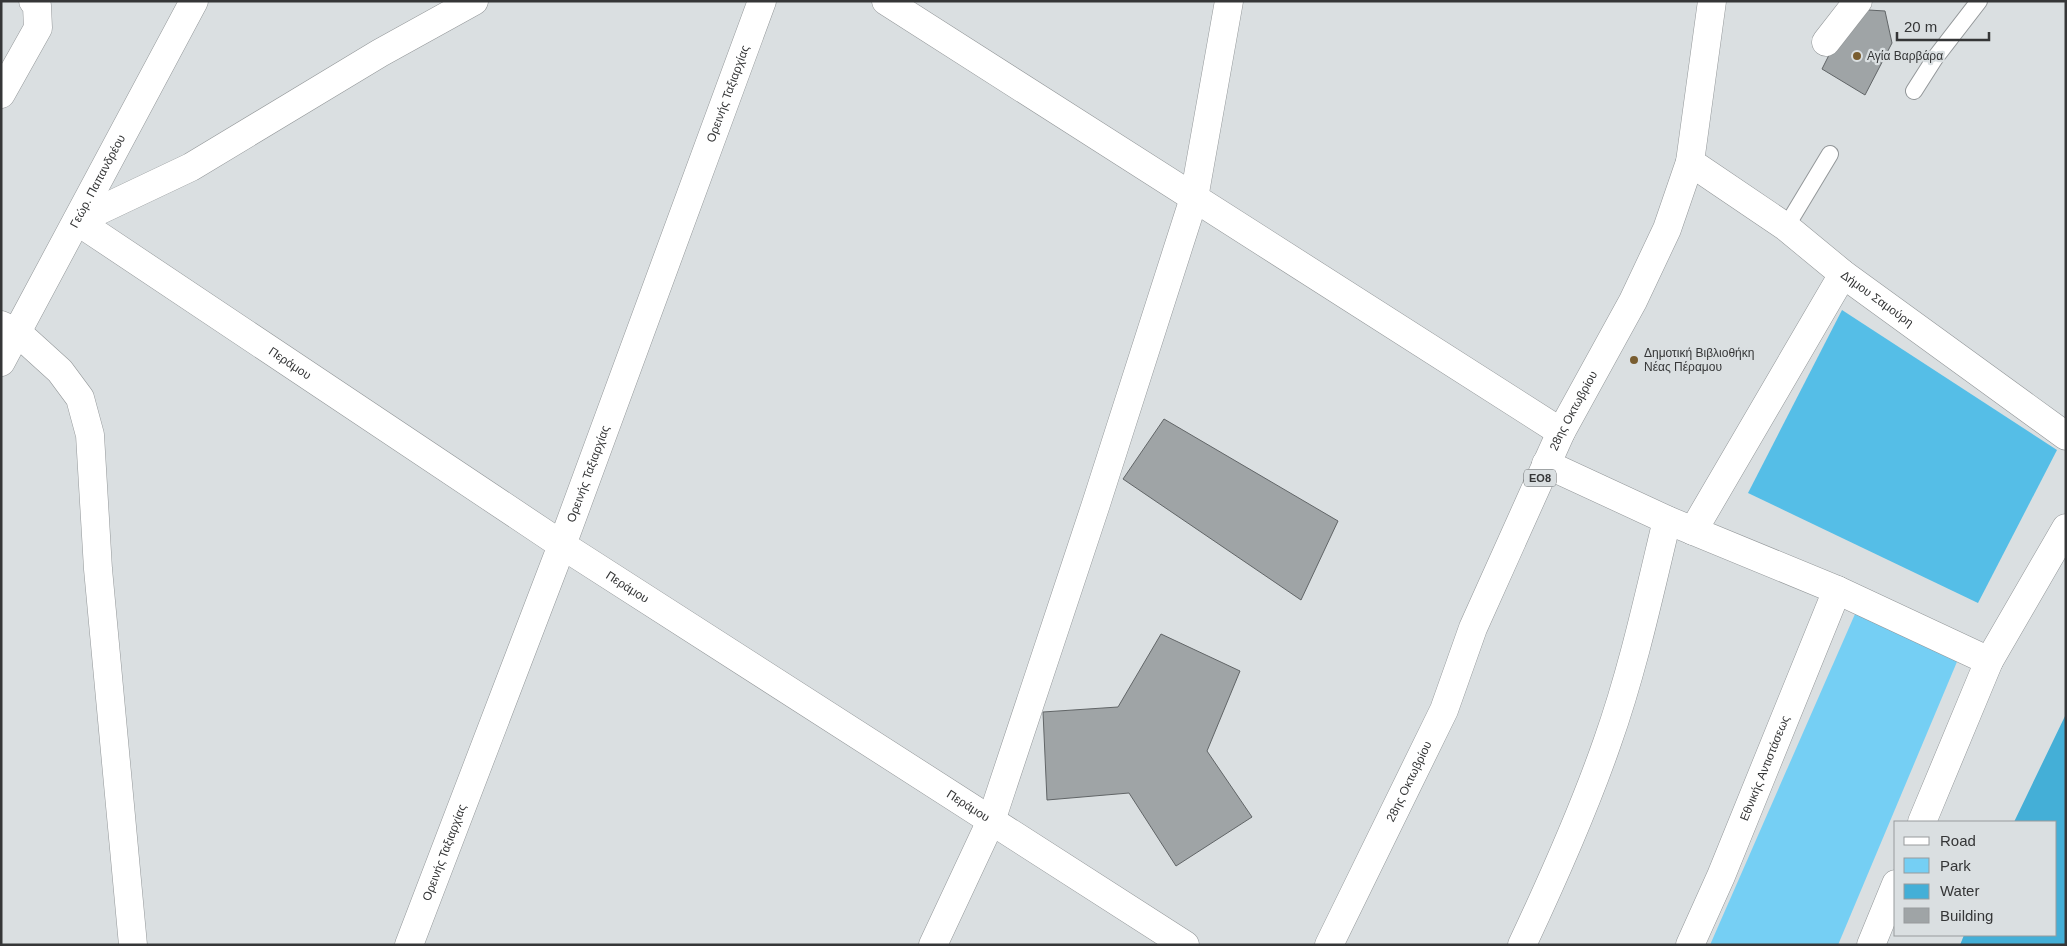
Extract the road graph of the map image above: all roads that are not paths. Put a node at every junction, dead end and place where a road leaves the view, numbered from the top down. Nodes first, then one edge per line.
1 (33, 1) edge
2 (194, 1) edge
3 (474, 1) edge
4 (762, 1) edge
5 (886, 1) edge
6 (1229, 1) edge
7 (1712, 1) edge
8 (1858, 1) edge
9 (1979, 1) edge
10 (1826, 42) dead end
11 (1914, 91) dead end
12 (1, 94) edge
13 (1830, 154) dead end
14 (1690, 162) junction
15 (1194, 198) junction
16 (77, 221) junction
17 (1786, 227) junction
18 (1843, 274) junction
19 (9, 329) edge
20 (1, 362) edge
21 (1561, 432) junction
22 (2066, 436) edge
23 (1546, 464) junction
24 (1667, 520) junction
25 (2066, 528) edge
26 (1693, 531) junction
27 (562, 545) junction
28 (1837, 590) junction
29 (1988, 661) junction
30 (991, 821) junction
31 (1922, 821) edge
32 (1894, 889) edge
33 (133, 945) edge
34 (409, 945) edge
35 (933, 945) edge
36 (1185, 945) edge
37 (1329, 945) edge
38 (1522, 945) edge
39 (1690, 945) edge
40 (1871, 945) edge

1 - 12 street
2 - 16 street, Γεώρ. Παπανδρέου
3 - 16 street
4 - 27 street, Ορεινής Ταξιαρχίας
5 - 15 street
6 - 15 street
7 - 14 street, 28ης Οκτωβρίου / ΕΟ8
8 - 10 street
9 - 11 lane
13 - 17 lane
14 - 17 street, Δήμου Σαμούρη
14 - 21 street, 28ης Οκτωβρίου / ΕΟ8
15 - 21 street
15 - 30 street
16 - 19 street, Γεώρ. Παπανδρέου
16 - 27 street, Περάμου
17 - 18 street, Δήμου Σαμούρη
18 - 22 street, Δήμου Σαμούρη
18 - 26 street
19 - 20 street, Γεώρ. Παπανδρέου
19 - 33 street
21 - 23 street, 28ης Οκτωβρίου / ΕΟ8
23 - 24 street
23 - 37 street, 28ης Οκτωβρίου / ΕΟ8
24 - 26 street
24 - 38 street
25 - 29 street
26 - 28 street
27 - 30 street, Περάμου
27 - 34 street, Ορεινής Ταξιαρχίας
28 - 29 street
28 - 39 street, Εθνικής Αντιστάσεως
29 - 31 street
30 - 35 street
30 - 36 street, Περάμου
32 - 40 street

